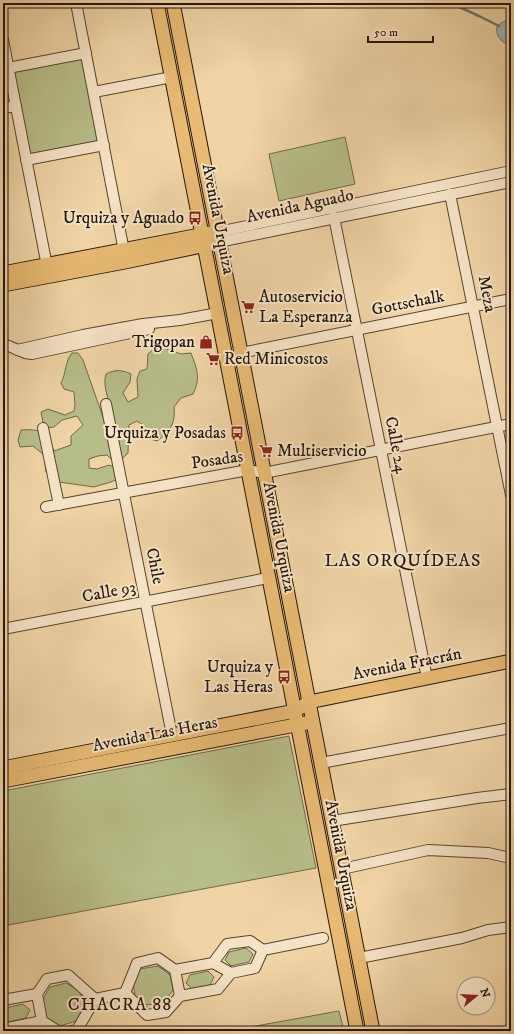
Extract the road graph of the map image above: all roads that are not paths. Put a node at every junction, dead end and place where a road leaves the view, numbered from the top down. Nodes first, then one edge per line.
1 (76, 3) edge
2 (157, 3) edge
3 (172, 3) edge
4 (3, 40) edge
5 (86, 53) junction
6 (8, 68) junction
7 (172, 77) junction
8 (94, 92) junction
9 (16, 106) junction
10 (3, 108) edge
11 (104, 145) junction
12 (26, 160) junction
13 (511, 171) edge
14 (511, 182) edge
15 (450, 194) junction
16 (334, 217) junction
17 (218, 237) junction
18 (203, 240) junction
19 (124, 251) junction
20 (47, 266) junction
21 (3, 274) edge
22 (3, 284) edge
23 (511, 299) edge
24 (473, 307) junction
25 (218, 313) junction
26 (357, 330) junction
27 (4, 344) dead end
28 (241, 353) junction
29 (106, 404) dead end
30 (511, 424) edge
31 (497, 427) junction
32 (43, 428) dead end
33 (381, 450) junction
34 (248, 470) junction
35 (264, 474) junction
36 (124, 492) junction
37 (511, 495) edge
38 (59, 505) junction
39 (46, 507) dead end
40 (268, 578) junction
41 (146, 602) junction
42 (3, 629) edge
43 (511, 661) edge
44 (427, 678) junction
45 (309, 702) junction
46 (295, 710) junction
47 (313, 722) junction
48 (298, 725) junction
49 (511, 728) edge
50 (172, 734) junction
51 (321, 763) junction
52 (3, 768) edge
53 (3, 781) edge
54 (511, 794) edge
55 (332, 821) junction
56 (511, 858) edge
57 (342, 869) junction
58 (511, 927) edge
59 (323, 938) dead end
60 (263, 950) junction
61 (359, 958) junction
62 (213, 963) junction
63 (176, 970) junction
64 (231, 973) junction
65 (125, 993) junction
66 (37, 994) junction
67 (180, 996) junction
68 (95, 999) junction
69 (3, 1000) edge
70 (42, 1021) junction
71 (3, 1029) edge
72 (58, 1031) edge
73 (72, 1031) edge
74 (357, 1031) edge
75 (373, 1031) edge

1 - 5 street
2 - 7 main road, Avenida Urquiza
3 - 17 main road, Avenida Urquiza
4 - 6 street
5 - 6 street
5 - 8 street
6 - 9 street
7 - 8 street
7 - 18 main road, Avenida Urquiza
8 - 11 street
9 - 10 street
9 - 12 street
11 - 12 street
11 - 19 street
12 - 20 street
13 - 17 street, Avenida Aguado
14 - 15 street, Avenida Aguado
15 - 16 street, Avenida Aguado
15 - 24 street, Meza
16 - 17 street, Avenida Aguado
16 - 26 street, Calle 24
17 - 18 main road, Avenida Aguado
17 - 28 main road, Avenida Urquiza
18 - 19 main road, Avenida Aguado
18 - 22 main road, Avenida Aguado
18 - 25 main road, Avenida Urquiza
19 - 20 main road, Avenida Aguado
20 - 21 main road, Avenida Aguado
23 - 24 street, Gottschalk
24 - 26 street, Gottschalk
24 - 31 street, Meza
25 - 27 street
25 - 34 main road, Avenida Urquiza
26 - 28 street, Gottschalk
26 - 33 street, Calle 24
28 - 35 main road, Avenida Urquiza
29 - 36 street, Chile
30 - 31 street, Posadas
31 - 33 street, Posadas
31 - 37 street, Meza
32 - 38 street
33 - 35 street, Posadas
33 - 44 street, Calle 24
34 - 35 street, Posadas
34 - 36 street, Posadas
34 - 40 main road, Avenida Urquiza
35 - 45 main road, Avenida Urquiza
36 - 38 street, Posadas
36 - 41 street, Chile
38 - 39 street, Posadas
40 - 41 street, Calle 93
40 - 46 main road, Avenida Urquiza
41 - 42 street, Calle 93
41 - 50 street, Chile
43 - 44 main road, Avenida Fracrán
44 - 45 main road, Avenida Fracrán
45 - 46 main road, Avenida Las Heras
45 - 47 main road, Avenida Urquiza
46 - 48 main road, Avenida Urquiza
46 - 50 main road, Avenida Las Heras
47 - 48 main road, Avenida Las Heras
47 - 51 main road, Avenida Urquiza
48 - 53 main road, Avenida Las Heras
48 - 74 main road, Avenida Urquiza
49 - 51 street
50 - 52 main road, Avenida Las Heras
51 - 55 main road, Avenida Urquiza
54 - 55 street
55 - 57 main road, Avenida Urquiza
56 - 57 street
57 - 61 main road, Avenida Urquiza
58 - 61 street
59 - 60 street
60 - 62 street
60 - 64 street
61 - 75 main road, Avenida Urquiza
62 - 63 street
62 - 64 street
63 - 65 street
63 - 67 street
64 - 67 street
65 - 67 street
65 - 68 street
66 - 68 street
66 - 69 street
66 - 70 street
68 - 73 street
70 - 71 street
70 - 72 street

